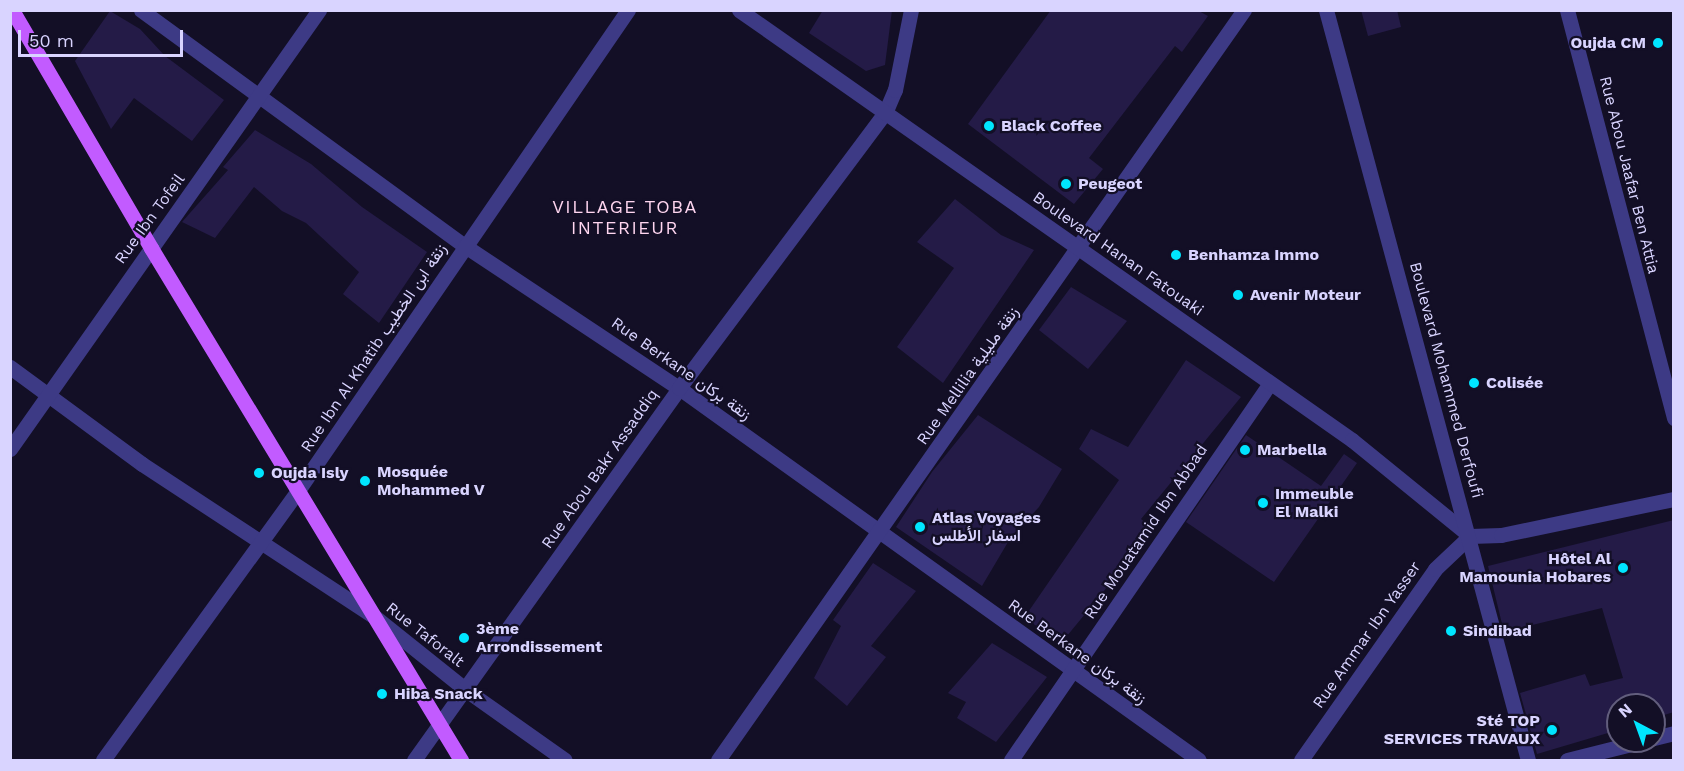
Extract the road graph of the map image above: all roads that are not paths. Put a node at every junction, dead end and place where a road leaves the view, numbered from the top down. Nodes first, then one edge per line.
1 (12, 10) edge
2 (141, 10) edge
3 (319, 10) edge
4 (628, 10) edge
5 (739, 10) edge
6 (911, 10) edge
7 (1244, 10) edge
8 (1326, 10) edge
9 (1567, 10) edge
10 (257, 94) junction
11 (885, 113) junction
12 (465, 246) junction
13 (151, 248) junction
14 (1079, 249) junction
15 (10, 367) edge
16 (1270, 383) junction
17 (679, 388) junction
18 (49, 394) junction
19 (1674, 418) edge
20 (10, 449) edge
21 (299, 489) junction
22 (1674, 499) edge
23 (880, 533) junction
24 (1470, 536) junction
25 (260, 542) junction
26 (375, 617) junction
27 (1073, 671) junction
28 (466, 690) junction
29 (438, 725) junction
30 (1606, 750) edge
31 (103, 760) edge
32 (414, 760) edge
33 (461, 760) edge
34 (565, 760) edge
35 (718, 760) edge
36 (1011, 760) edge
37 (1199, 760) edge
38 (1301, 760) edge
39 (1528, 760) edge
40 (1567, 760) edge

1 - 13 main road
2 - 10 street, Rue Berkane زنقة بركان
3 - 10 street, Rue Ibn Tofeil
4 - 12 street, Rue Ibn Al Khatib زنقة ابن الخطيب
5 - 11 street, Boulevard Hanan Fatouaki
6 - 11 street, Rue Abou Bakr Assaddiq
7 - 14 street, Rue Mellilia زنقة مليلية
8 - 24 street, Boulevard Mohammed Derfoufi
9 - 19 street, Rue Abou Jaafar Ben Attia
10 - 12 street, Rue Berkane زنقة بركان
10 - 13 street, Rue Ibn Tofeil
11 - 14 street, Boulevard Hanan Fatouaki
11 - 17 street, Rue Abou Bakr Assaddiq
12 - 17 street, Rue Berkane زنقة بركان
12 - 21 street, Rue Ibn Al Khatib زنقة ابن الخطيب
13 - 18 street, Rue Ibn Tofeil
13 - 21 main road
14 - 16 street, Boulevard Hanan Fatouaki
14 - 23 street, Rue Mellilia زنقة مليلية
15 - 18 street, Rue Taforalt
16 - 24 street, Boulevard Hanan Fatouaki
16 - 27 street, Rue Mouatamid Ibn Abbad
17 - 23 street, Rue Berkane زنقة بركان
17 - 28 street, Rue Abou Bakr Assaddiq
18 - 20 street, Rue Ibn Tofeil
18 - 25 street, Rue Taforalt
21 - 25 street, Rue Ibn Al Khatib زنقة ابن الخطيب
21 - 26 main road
22 - 24 street
23 - 27 street, Rue Berkane زنقة بركان
23 - 35 street, Rue Mellilia زنقة مليلية
24 - 38 street, Rue Ammar Ibn Yasser
24 - 39 street, Boulevard Mohammed Derfoufi
25 - 26 street, Rue Taforalt
25 - 31 street, Rue Ibn Al Khatib زنقة ابن الخطيب
26 - 28 street, Rue Taforalt
26 - 29 main road
27 - 36 street, Rue Mouatamid Ibn Abbad
27 - 37 street, Rue Berkane زنقة بركان
28 - 29 street, Rue Abou Bakr Assaddiq
28 - 34 street, Rue Taforalt
29 - 32 street, Rue Abou Bakr Assaddiq
29 - 33 main road
30 - 40 street

